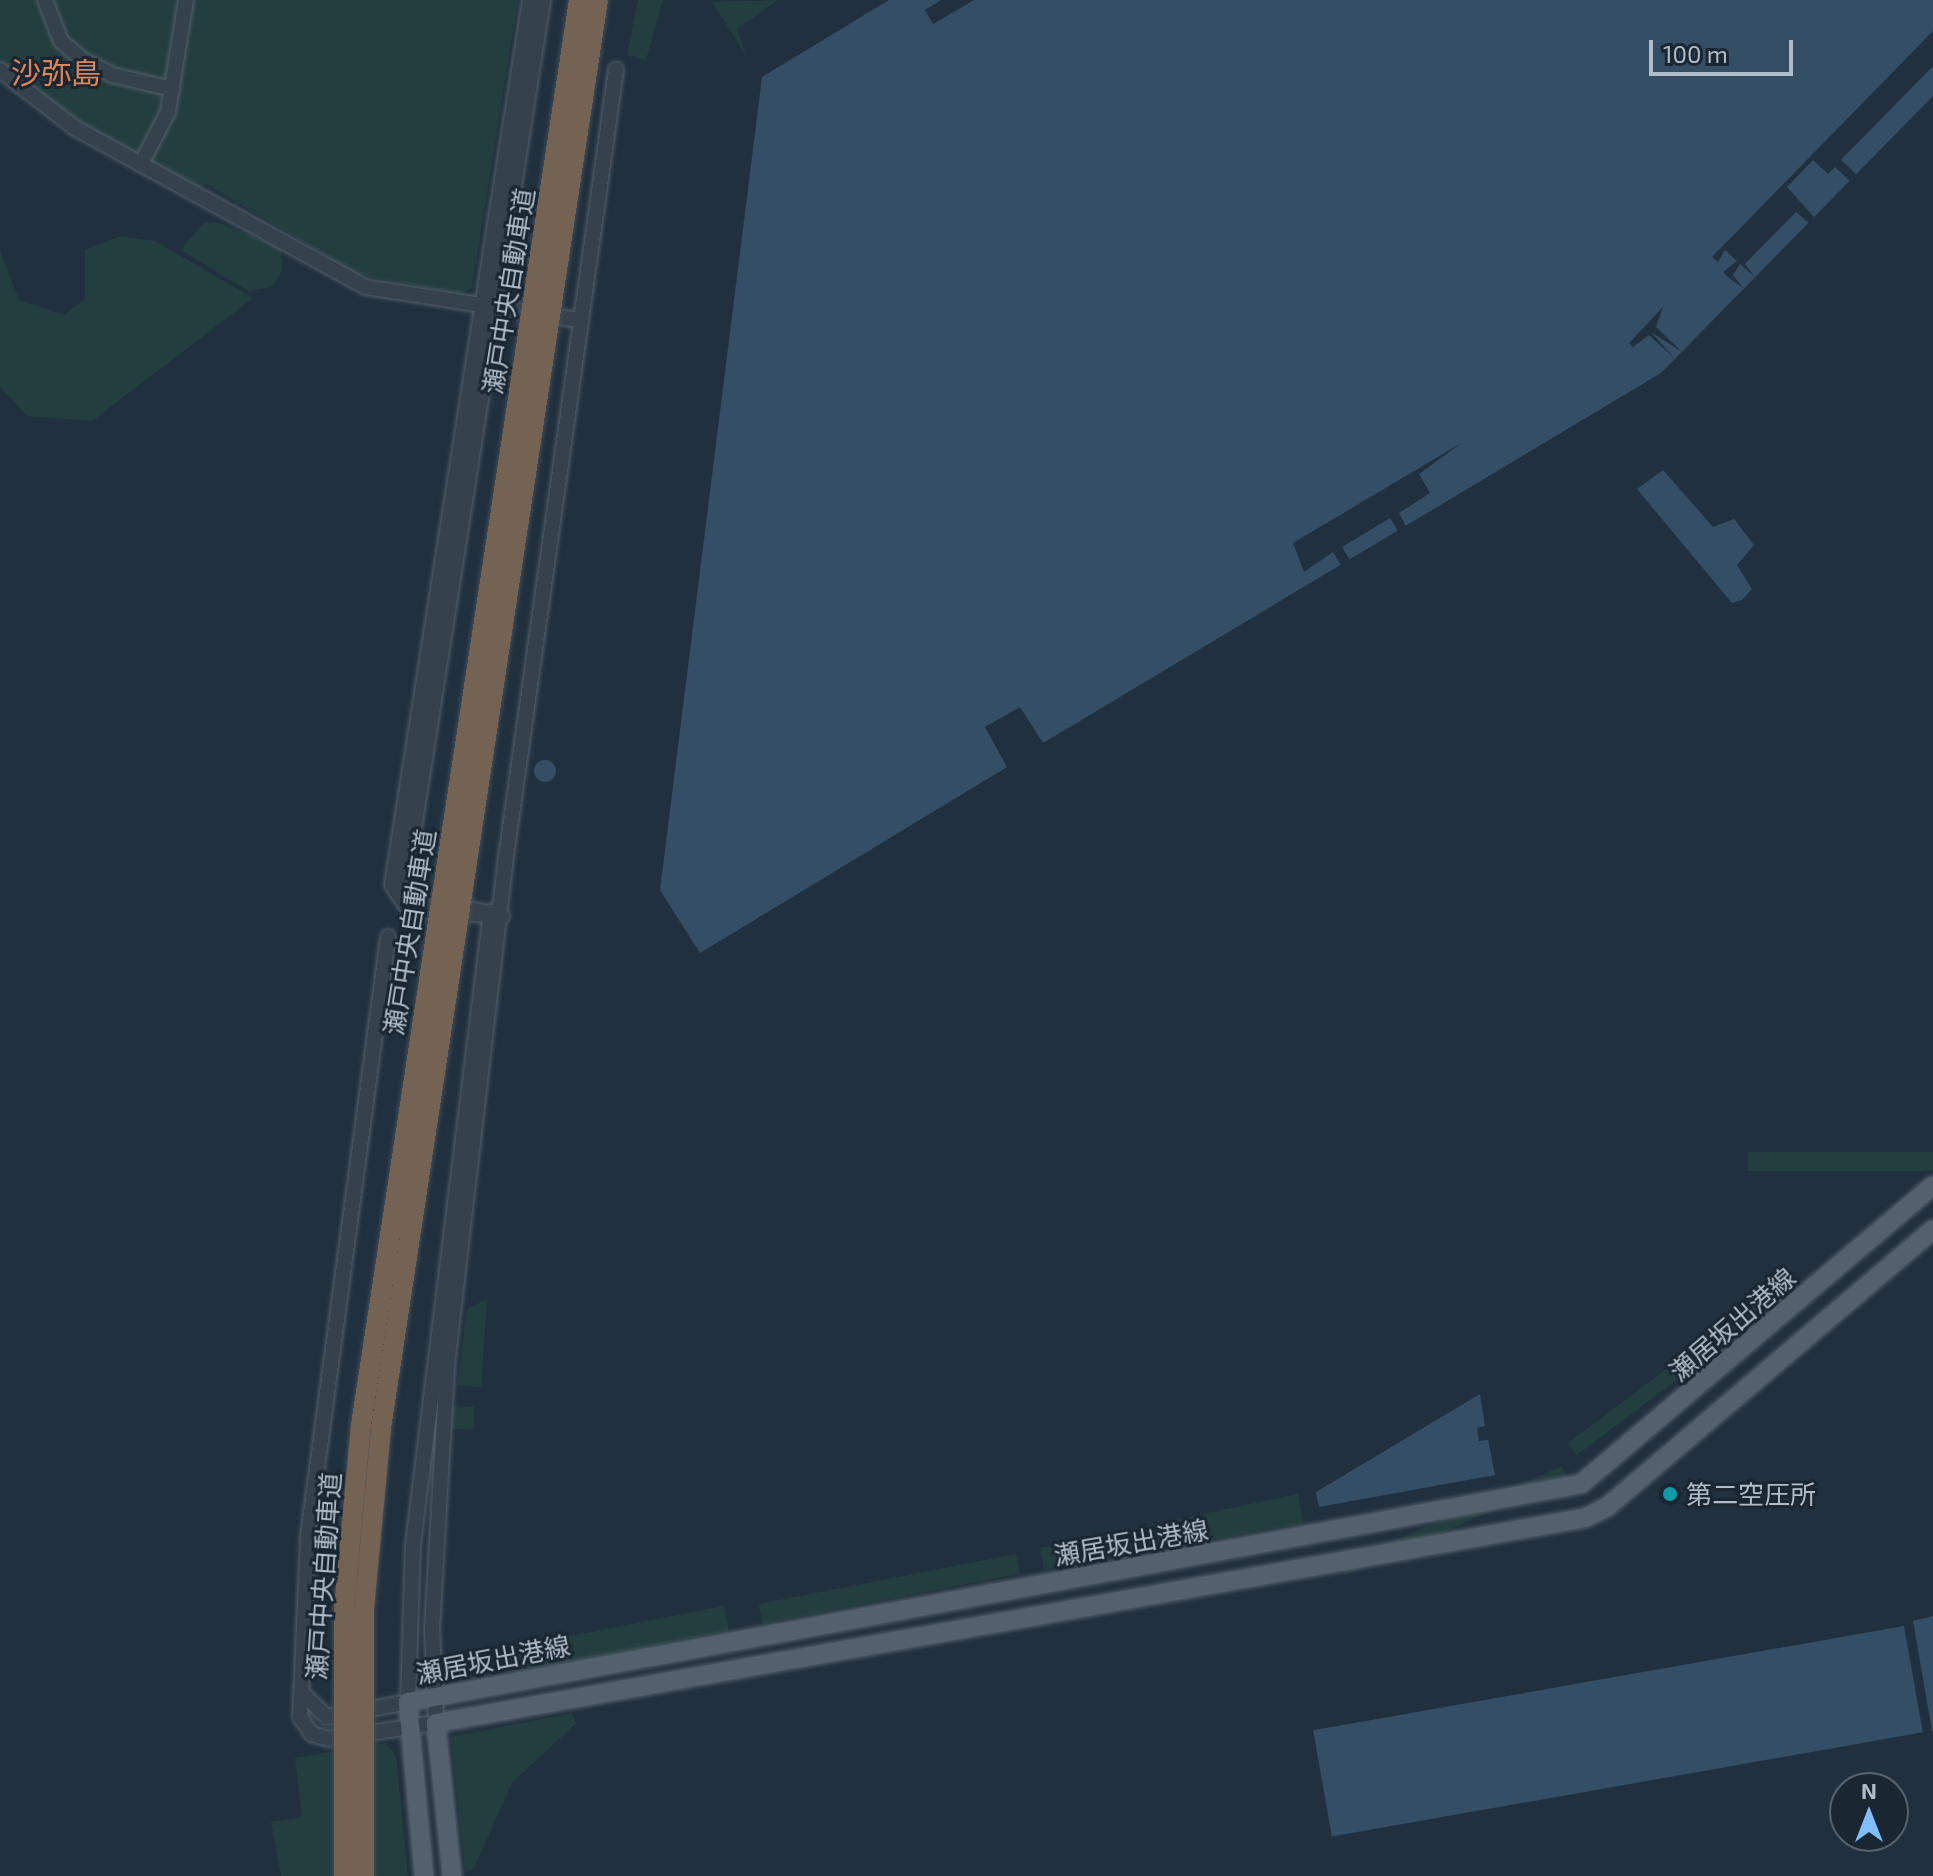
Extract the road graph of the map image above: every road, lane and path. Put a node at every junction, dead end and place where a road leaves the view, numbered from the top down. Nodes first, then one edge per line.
1 (45, 0) edge
2 (186, 0) edge
3 (530, 0) edge
4 (543, 0) edge
5 (579, 0) edge
6 (598, 0) edge
7 (0, 70) edge
8 (616, 70) dead end
9 (172, 89) junction
10 (141, 164) junction
11 (489, 308) junction
12 (577, 320) junction
13 (494, 915) junction
14 (388, 937) dead end
15 (1933, 1186) edge
16 (1933, 1230) edge
17 (301, 1689) junction
18 (434, 1695) junction
19 (408, 1702) junction
20 (436, 1723) junction
21 (410, 1727) junction
22 (344, 1876) edge
23 (364, 1876) edge
24 (424, 1876) edge
25 (452, 1876) edge

1 - 9 street
2 - 9 street
3 - 11 street
4 - 11 street
5 - 22 highway, 瀬戸中央自動車道, bridge
6 - 23 highway, 瀬戸中央自動車道, bridge
7 - 10 street
8 - 12 street
9 - 10 street
10 - 11 street
11 - 12 street
11 - 13 street
12 - 13 street
13 - 18 street
13 - 19 street
14 - 17 street
15 - 18 main road, 瀬居坂出港線
16 - 20 main road, 瀬居坂出港線
17 - 19 street
17 - 21 street
18 - 19 main road, 瀬居坂出港線
18 - 20 street
19 - 21 main road, 瀬居坂出港線
20 - 21 street
20 - 25 main road, 瀬居坂出港線
21 - 24 main road, 瀬居坂出港線

